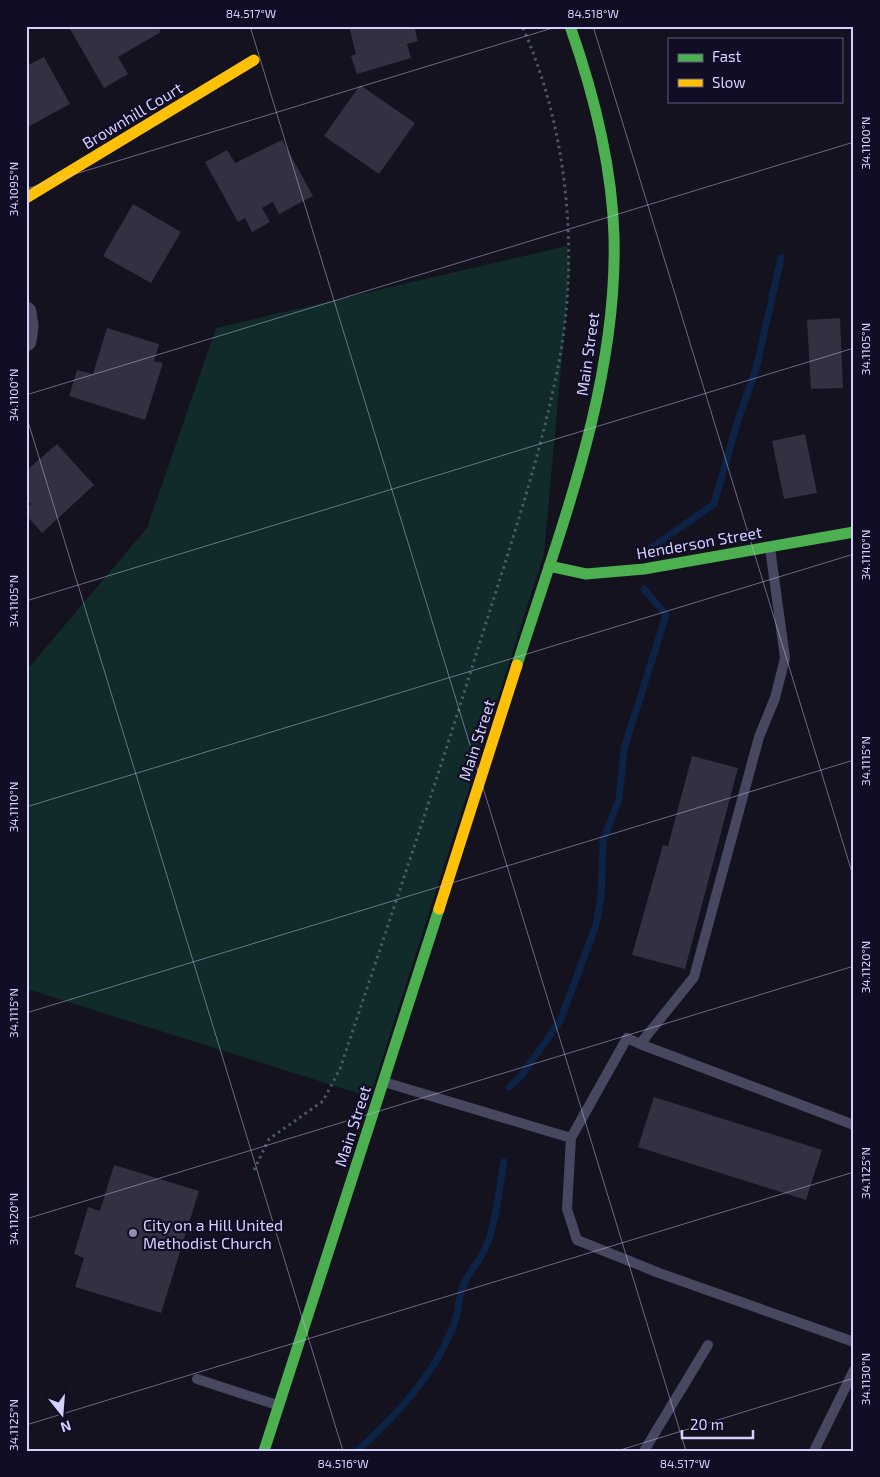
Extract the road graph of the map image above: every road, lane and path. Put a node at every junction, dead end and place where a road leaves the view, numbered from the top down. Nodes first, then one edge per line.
1 (522, 26) edge
2 (570, 26) edge
3 (254, 60) dead end
4 (26, 198) edge
5 (26, 312) edge
6 (26, 341) edge
7 (854, 532) edge
8 (770, 546) junction
9 (549, 566) junction
10 (640, 1044) junction
11 (383, 1081) junction
12 (854, 1125) edge
13 (571, 1138) junction
14 (254, 1170) dead end
15 (854, 1342) edge
16 (708, 1345) dead end
17 (854, 1370) edge
18 (197, 1379) dead end
19 (279, 1405) junction
20 (264, 1451) edge
21 (644, 1451) edge
22 (814, 1451) edge

1 - 14 path
2 - 9 main road, Main Street
3 - 4 main road, Brownhill Court
5 - 6 street
7 - 8 main road, Henderson Street
8 - 9 main road, Henderson Street
8 - 10 lane
9 - 11 main road, Main Street
10 - 12 lane
10 - 13 lane
11 - 13 lane
11 - 19 main road, Main Street
13 - 15 lane
16 - 21 lane
17 - 22 lane
18 - 19 lane
19 - 20 main road, Main Street

